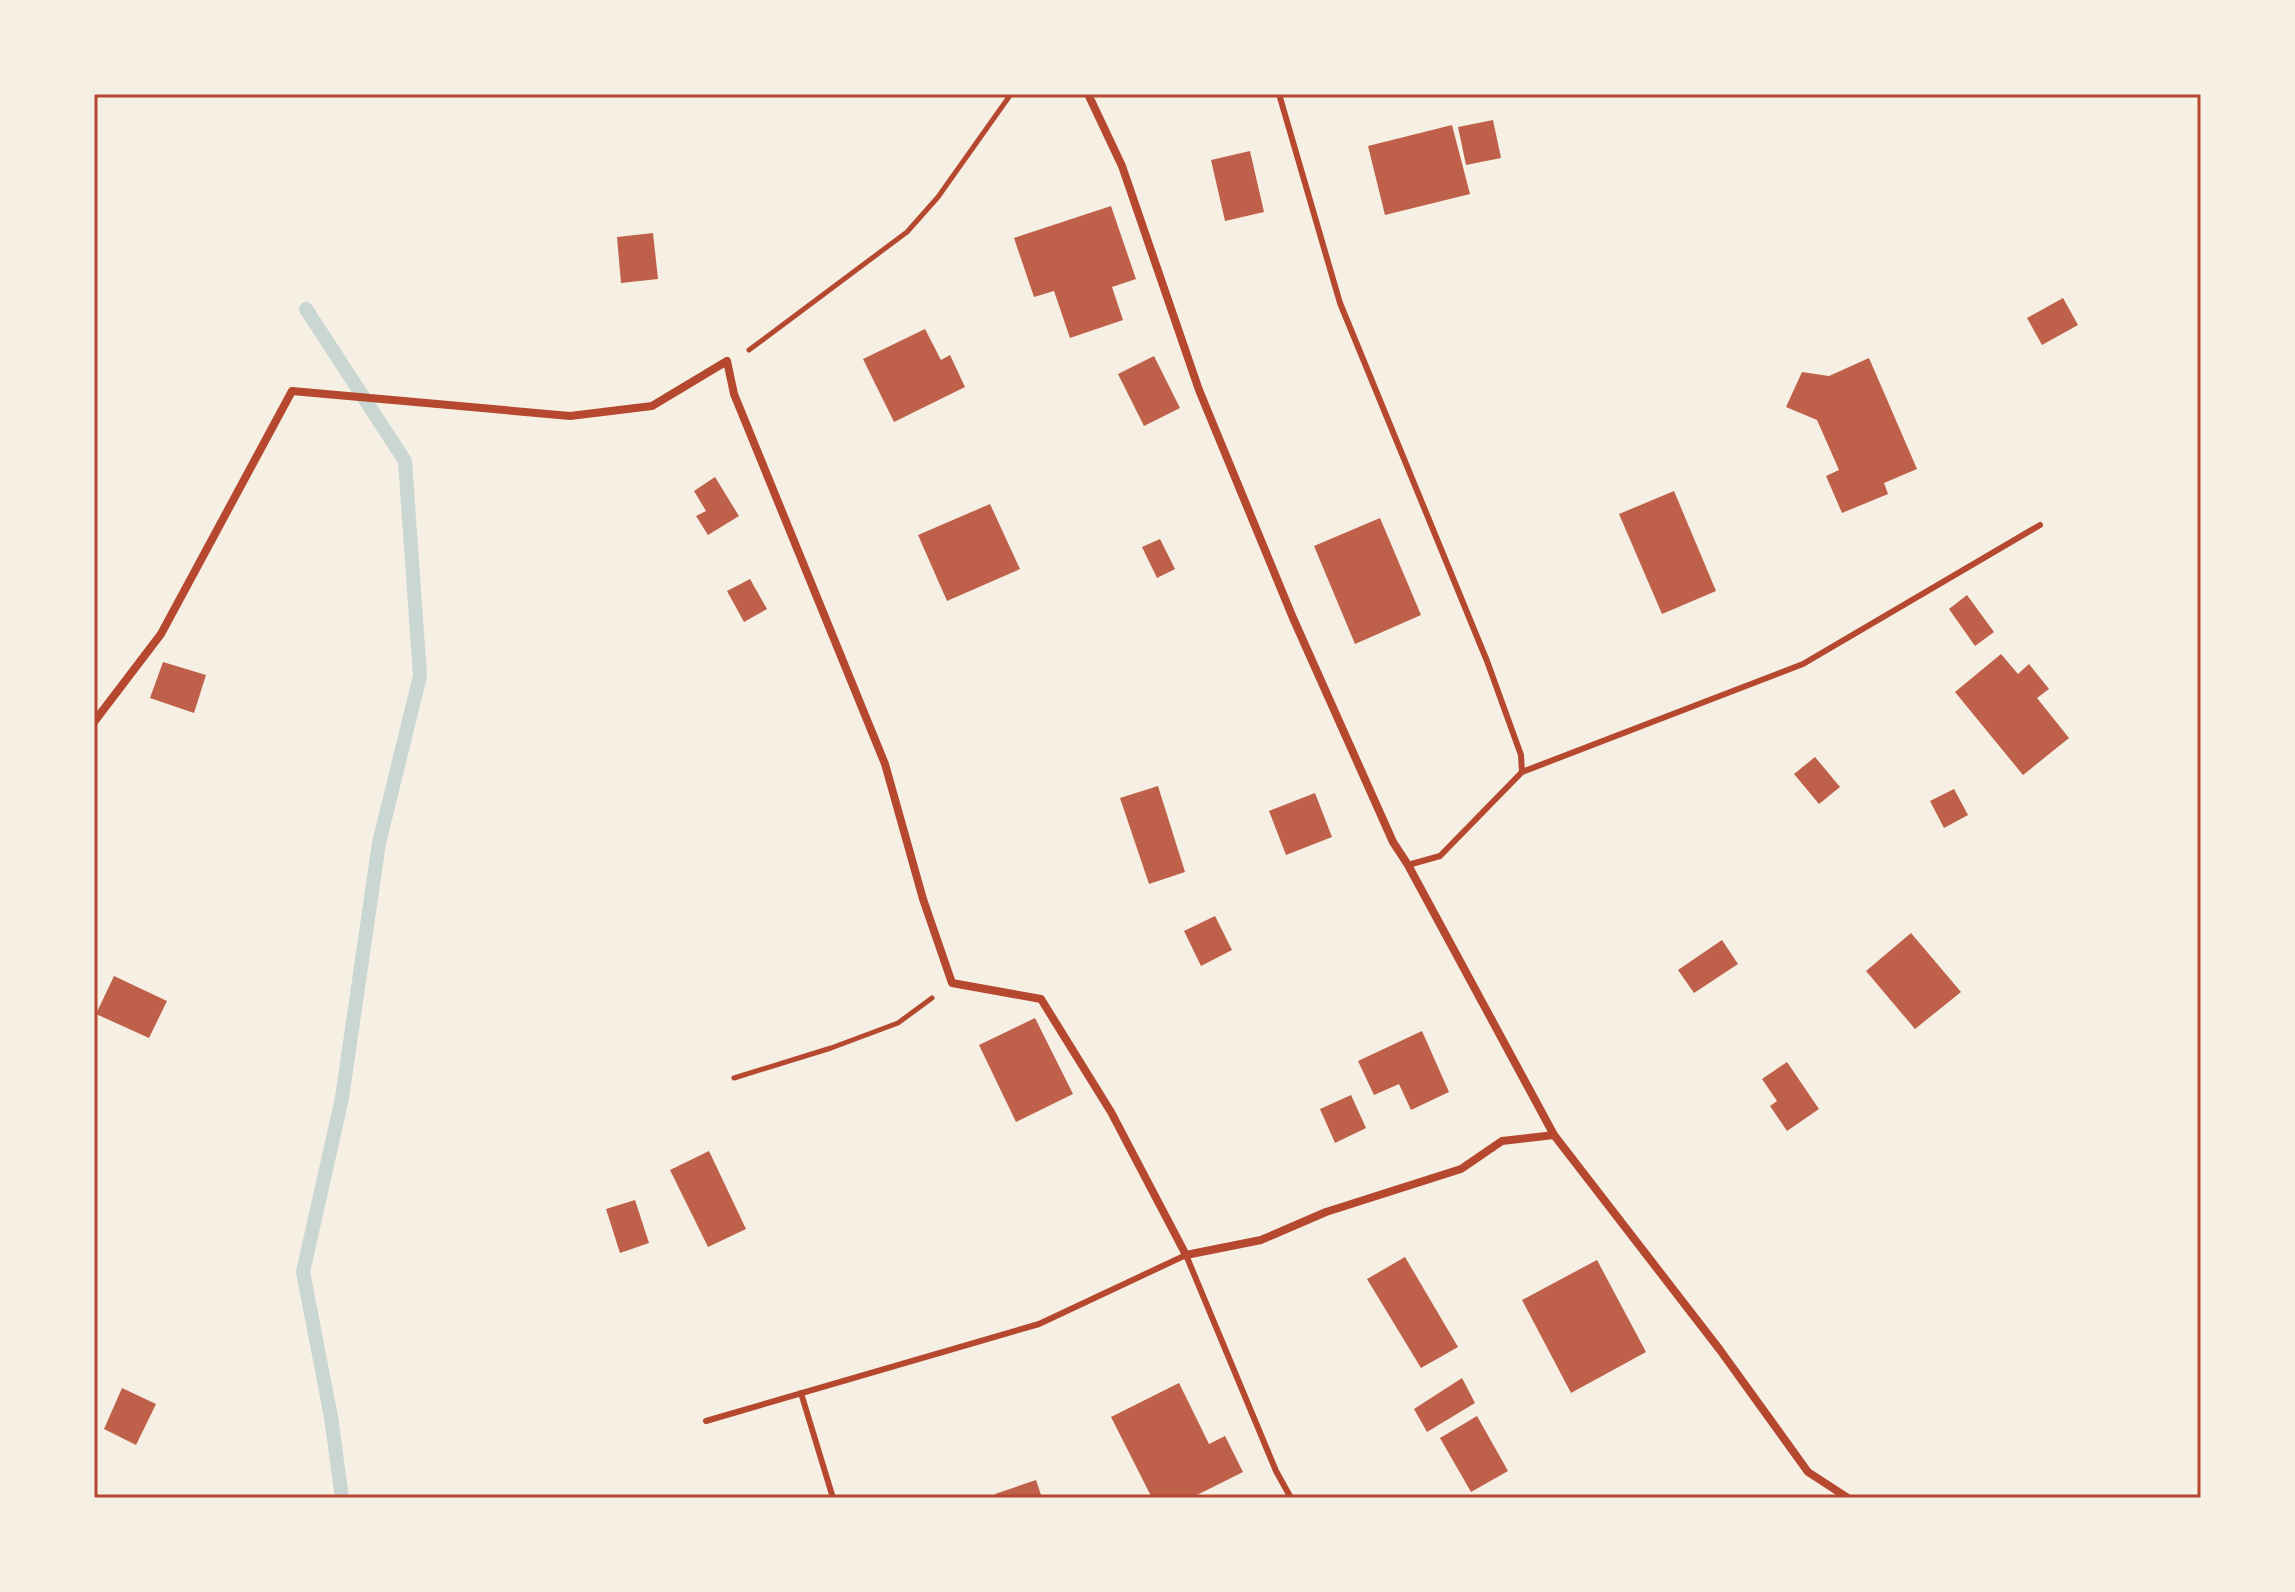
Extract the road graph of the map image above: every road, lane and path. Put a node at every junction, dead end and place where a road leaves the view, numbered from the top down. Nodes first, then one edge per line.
1 (1011, 94) edge
2 (1088, 94) edge
3 (1279, 94) edge
4 (727, 361) junction
5 (2040, 525) dead end
6 (94, 722) edge
7 (1522, 772) junction
8 (1408, 865) junction
9 (952, 983) junction
10 (734, 1078) dead end
11 (1554, 1135) junction
12 (1186, 1255) junction
13 (801, 1393) junction
14 (706, 1421) dead end
15 (833, 1498) edge
16 (1291, 1498) edge
17 (1848, 1498) edge

1 - 4 path
2 - 8 street
3 - 7 lane
4 - 6 street
4 - 9 street
5 - 7 lane
7 - 8 lane
8 - 11 street
9 - 10 path
9 - 12 street
11 - 12 street
11 - 17 street
12 - 13 lane
12 - 16 lane
13 - 14 lane
13 - 15 lane

